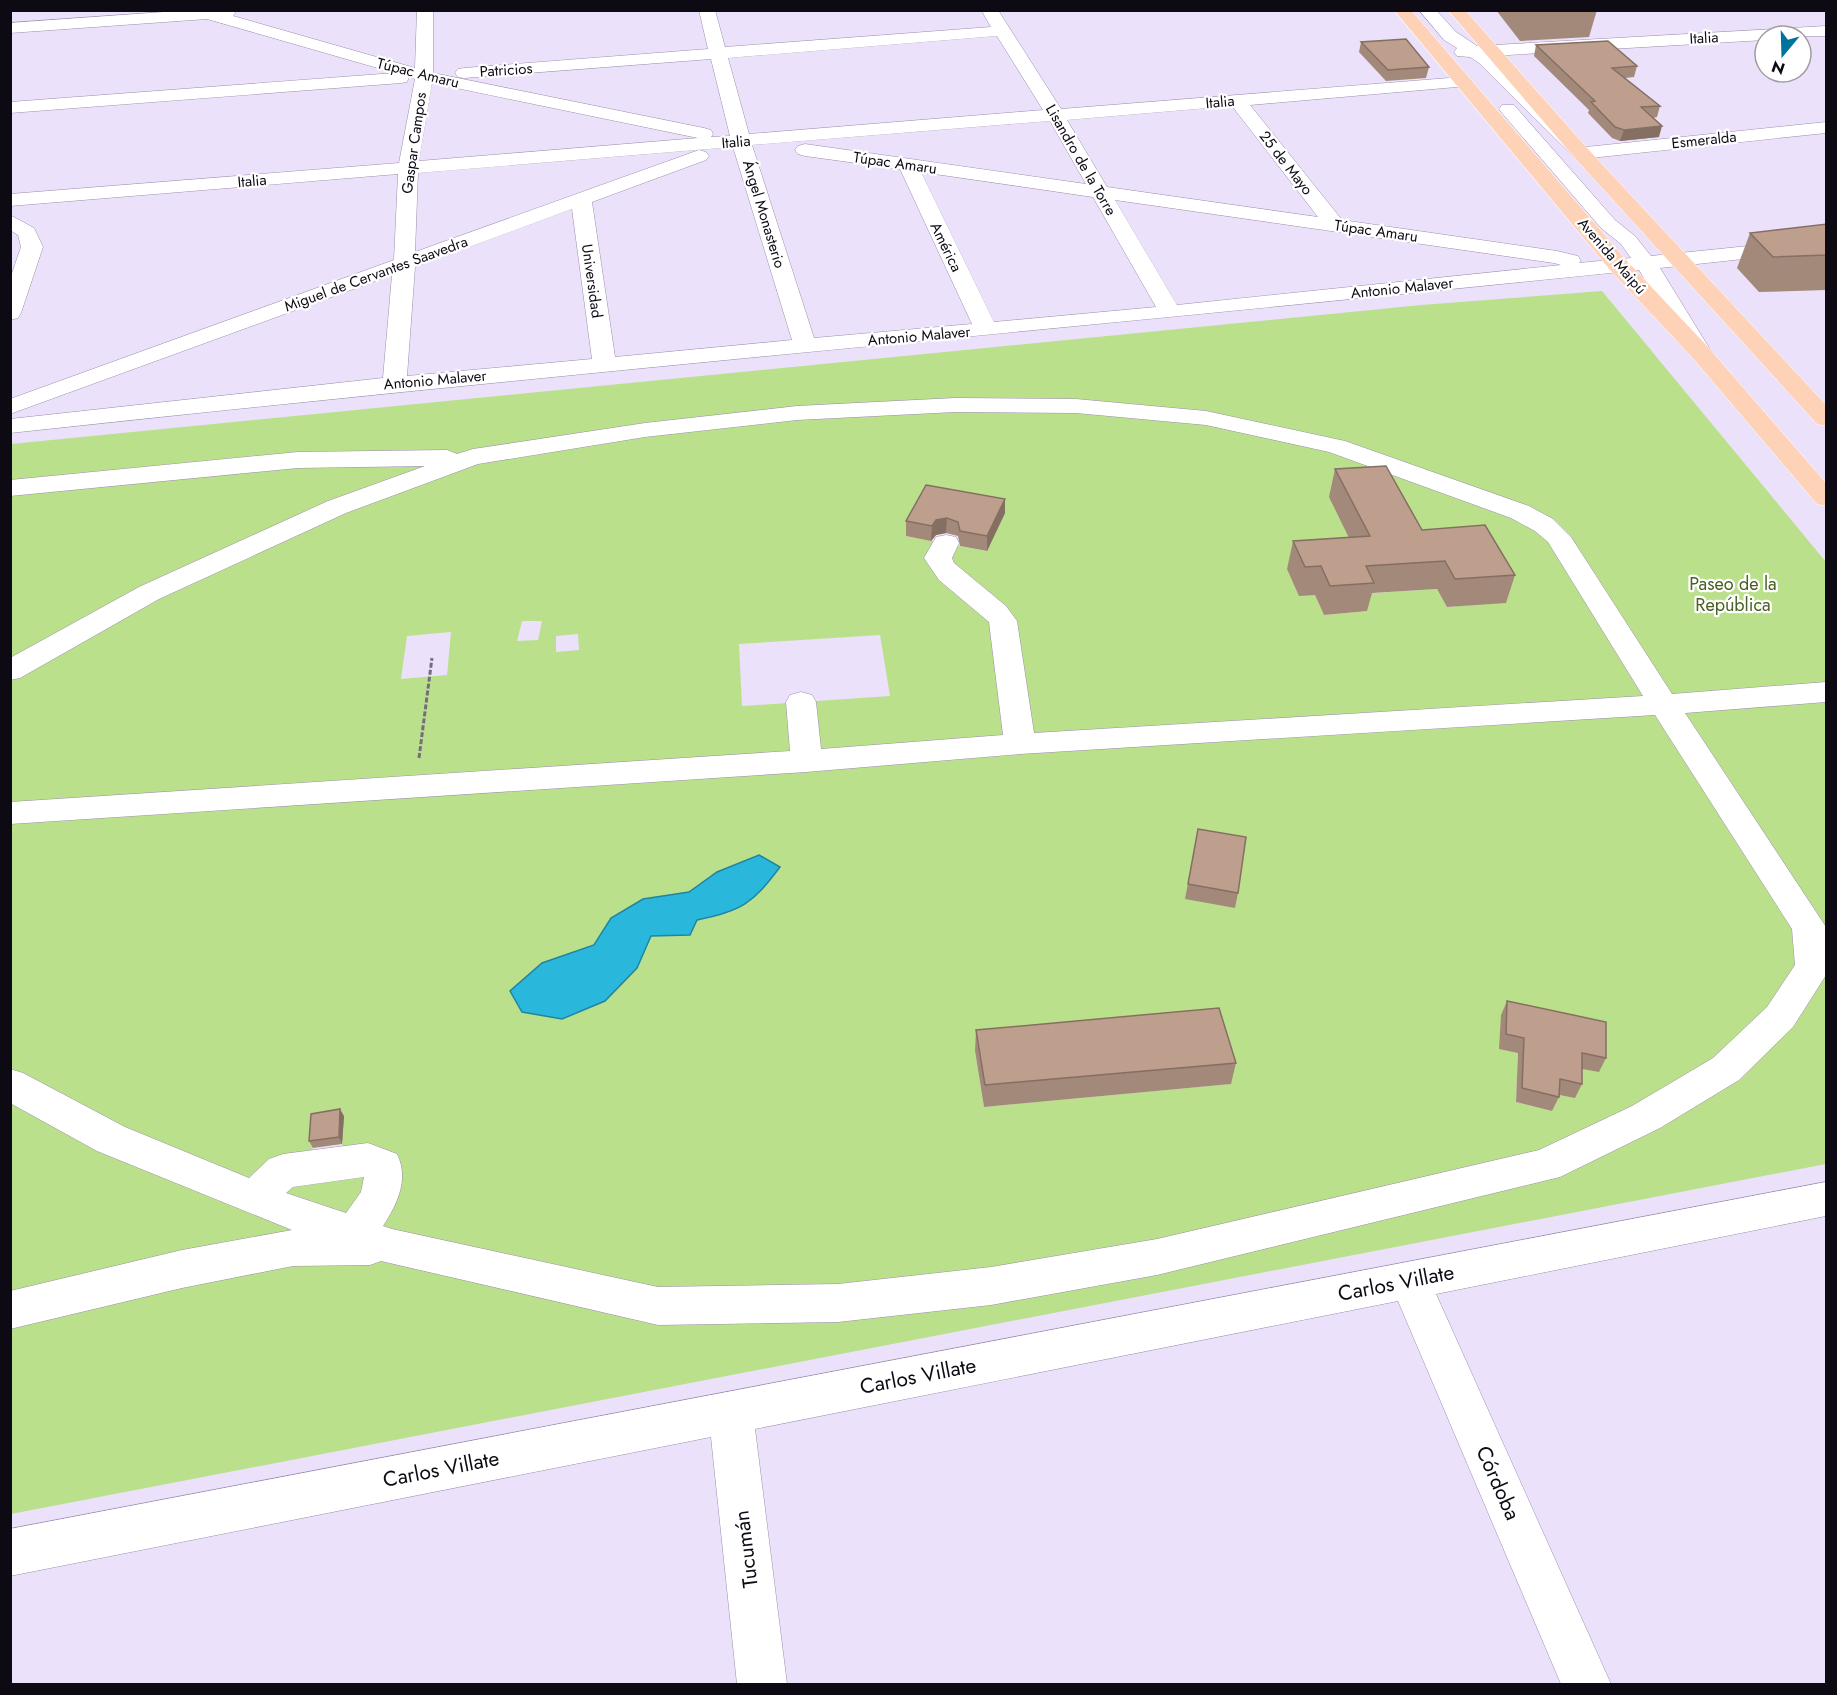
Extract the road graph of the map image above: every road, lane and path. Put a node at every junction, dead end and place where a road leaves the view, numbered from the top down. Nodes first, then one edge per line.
1 (424, 10) edge
2 (707, 10) edge
3 (989, 10) edge
4 (1402, 10) edge
5 (1412, 10) edge
6 (1427, 10) edge
7 (1436, 10) edge
8 (1456, 10) edge
9 (251, 11) edge
10 (141, 14) edge
11 (206, 14) junction
12 (10, 28) edge
13 (1827, 31) edge
14 (1002, 32) junction
15 (1466, 52) junction
16 (720, 53) junction
17 (424, 76) junction
18 (1462, 82) junction
19 (1237, 101) junction
20 (10, 108) edge
21 (1056, 116) junction
22 (1822, 136) edge
23 (741, 141) junction
24 (907, 164) junction
25 (408, 168) junction
26 (1572, 170) junction
27 (1100, 193) junction
28 (581, 198) junction
29 (10, 200) edge
30 (10, 221) edge
31 (1335, 225) junction
32 (1827, 244) edge
33 (1680, 258) junction
34 (1646, 263) junction
35 (404, 265) junction
36 (1619, 266) junction
37 (1592, 268) junction
38 (1170, 312) junction
39 (10, 313) edge
40 (986, 329) junction
41 (805, 346) junction
42 (1699, 351) junction
43 (604, 364) junction
44 (394, 384) junction
45 (10, 407) edge
46 (1827, 419) edge
47 (10, 426) edge
48 (473, 457) junction
49 (10, 488) edge
50 (1827, 498) edge
51 (946, 543) dead end
52 (432, 658) dead end
53 (10, 671) edge
54 (1827, 692) edge
55 (801, 702) dead end
56 (1663, 704) junction
57 (1020, 744) junction
58 (806, 761) junction
59 (415, 785) junction
60 (10, 813) edge
61 (10, 1083) edge
62 (257, 1199) junction
63 (1826, 1200) edge
64 (354, 1234) junction
65 (392, 1247) junction
66 (1410, 1281) junction
67 (10, 1310) edge
68 (731, 1413) junction
69 (10, 1553) edge
70 (762, 1684) edge
71 (1586, 1684) edge

1 - 17 street, Gaspar Campos
2 - 16 street, Ángel Monasterio
3 - 14 street, Lisandro de la Torre
4 - 15 main road, Avenida Maipú
5 - 15 street
6 - 15 street
7 - 15 street
8 - 15 main road, Avenida Maipú
9 - 11 street
10 - 11 street
10 - 12 street
11 - 17 street, Túpac Amaru
13 - 15 street, Italia
14 - 16 street, Patricios
14 - 21 street, Lisandro de la Torre
15 - 18 main road, Avenida Maipú
15 - 26 street
15 - 26 street
16 - 17 street, Patricios
16 - 23 street, Ángel Monasterio
17 - 20 street, Patricios
17 - 23 street, Túpac Amaru
17 - 25 street, Gaspar Campos
18 - 19 street, Italia
18 - 36 main road, Avenida Maipú
19 - 21 street, Italia
19 - 31 street, 25 de Mayo
21 - 23 street, Italia
21 - 27 street, Lisandro de la Torre
22 - 26 street, Esmeralda
23 - 24 street, Túpac Amaru
23 - 25 street, Italia
23 - 28 street, Miguel de Cervantes Saavedra
23 - 41 street, Ángel Monasterio
24 - 27 street, Túpac Amaru
24 - 40 street, América
25 - 29 street, Italia
25 - 35 street, Gaspar Campos
26 - 33 main road
26 - 34 street
27 - 31 street, Túpac Amaru
27 - 38 street, Lisandro de la Torre
28 - 35 street, Miguel de Cervantes Saavedra
28 - 43 street, Universidad
30 - 39 street
31 - 37 street, Túpac Amaru
32 - 33 street, Antonio Malaver
33 - 34 street, Antonio Malaver
33 - 46 main road
34 - 36 street, Antonio Malaver
34 - 42 street
35 - 44 street, Gaspar Campos
35 - 45 street, Miguel de Cervantes Saavedra
36 - 37 street, Antonio Malaver
36 - 42 main road, Avenida Maipú
37 - 38 street, Antonio Malaver
38 - 40 street, Antonio Malaver
40 - 41 street, Antonio Malaver
41 - 43 street, Antonio Malaver
42 - 50 main road, Avenida Maipú
43 - 44 street, Antonio Malaver
44 - 47 street, Antonio Malaver
48 - 49 street
48 - 53 street
48 - 56 street
51 - 57 street
52 - 59 path
54 - 56 street
55 - 58 street
56 - 57 street
56 - 65 street
57 - 58 street
58 - 59 street
59 - 60 street
61 - 62 street
62 - 64 street
62 - 64 street
63 - 66 street, Carlos Villate
64 - 65 street
65 - 67 street
66 - 68 street, Carlos Villate
66 - 71 street, Córdoba
68 - 69 street, Carlos Villate
68 - 70 street, Tucumán

